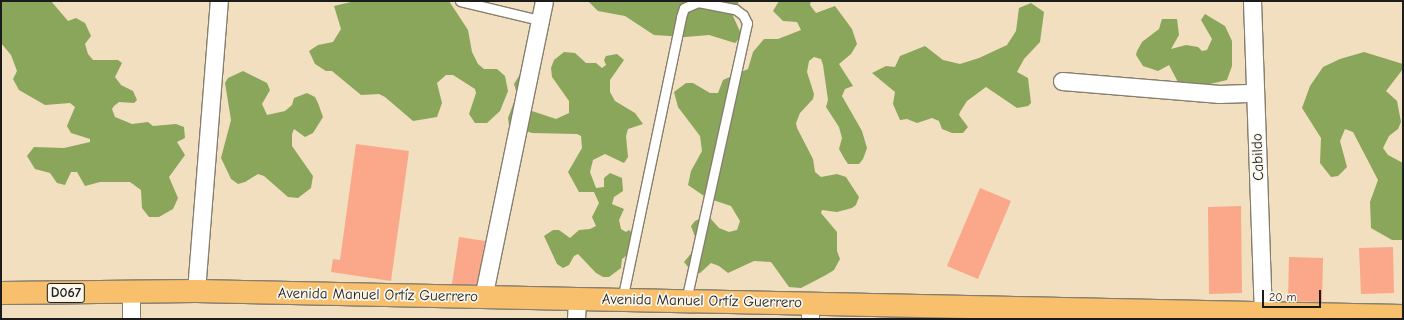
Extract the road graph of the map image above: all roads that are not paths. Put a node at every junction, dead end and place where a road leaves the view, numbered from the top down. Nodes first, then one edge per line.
1 (219, 1) edge
2 (460, 1) edge
3 (544, 1) edge
4 (1252, 1) edge
5 (540, 20) junction
6 (1062, 81) dead end
7 (1255, 93) junction
8 (196, 291) junction
9 (1, 293) edge
10 (131, 293) junction
11 (482, 298) junction
12 (622, 300) junction
13 (686, 301) junction
14 (576, 309) edge
15 (810, 311) edge
16 (1026, 314) edge
17 (1263, 314) junction
18 (1403, 316) edge
19 (131, 319) edge

1 - 8 street
2 - 5 lane
3 - 5 street
4 - 7 street, Cabildo
5 - 11 street
6 - 7 street
7 - 17 street, Cabildo
8 - 10 main road, Avenida Manuel Ortíz Guerrero / D067
8 - 11 main road, Avenida Manuel Ortíz Guerrero / D067
9 - 10 main road, Avenida Manuel Ortíz Guerrero / D067
10 - 19 street
11 - 14 main road, Avenida Manuel Ortíz Guerrero / D067
12 - 13 main road, Avenida Manuel Ortíz Guerrero / D067
12 - 13 lane
12 - 14 main road, Avenida Manuel Ortíz Guerrero / D067
13 - 15 main road, Avenida Manuel Ortíz Guerrero / D067
15 - 16 main road, Avenida Manuel Ortíz Guerrero / D067
16 - 17 main road, Avenida Manuel Ortíz Guerrero / D067
17 - 18 main road, Avenida Manuel Ortíz Guerrero / D067

